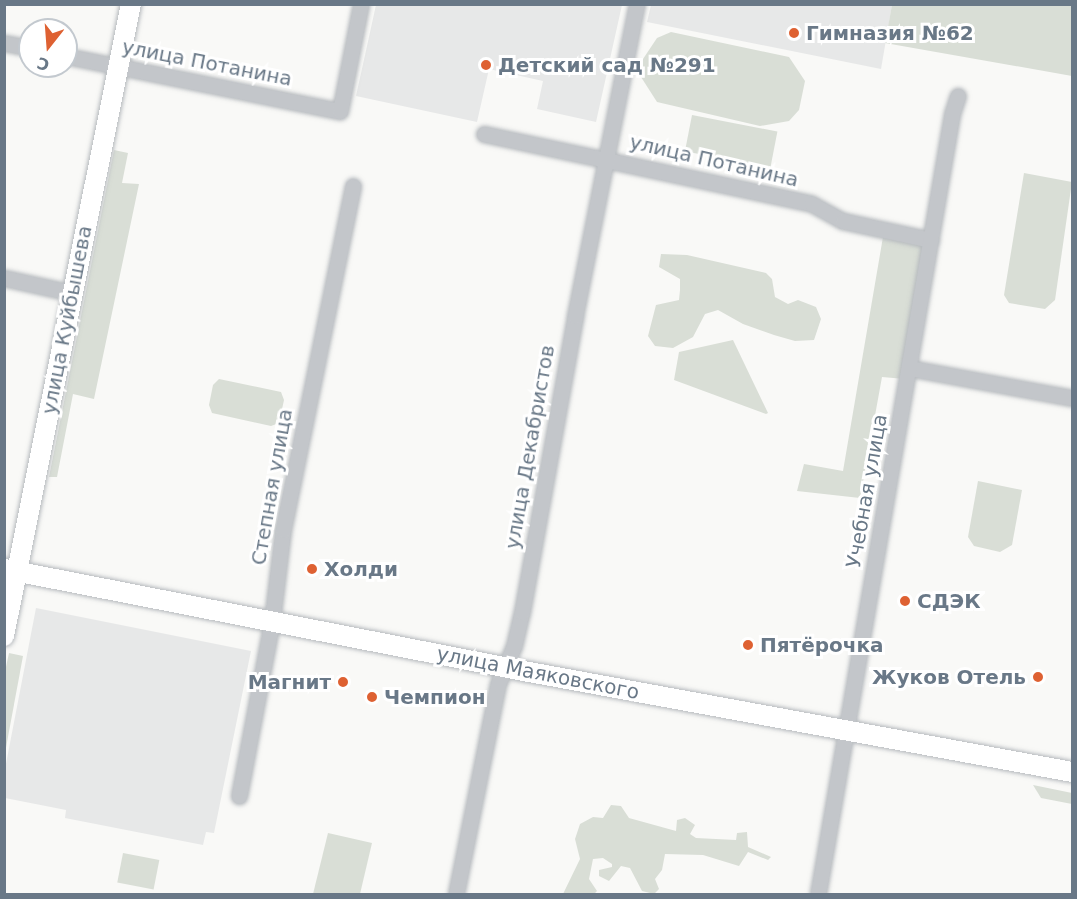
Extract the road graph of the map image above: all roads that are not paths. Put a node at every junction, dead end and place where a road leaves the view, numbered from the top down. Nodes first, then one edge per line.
1 (132, 4) edge
2 (361, 4) edge
3 (637, 4) edge
4 (78, 58) edge
5 (119, 66) junction
6 (958, 96) dead end
7 (484, 134) dead end
8 (605, 158) junction
9 (353, 186) dead end
10 (931, 240) junction
11 (4, 278) edge
12 (72, 293) junction
13 (909, 368) junction
14 (1072, 398) edge
15 (11, 570) edge
16 (272, 621) junction
17 (4, 636) edge
18 (505, 667) junction
19 (847, 730) junction
20 (1072, 772) edge
21 (239, 796) dead end
22 (456, 894) edge
23 (818, 894) edge

1 - 5 main road, улица Куйбышева
2 - 5 street, улица Потанина
3 - 8 street, улица Декабристов
4 - 5 street, улица Потанина
5 - 12 main road, улица Куйбышева
6 - 10 street, Учебная улица
7 - 8 street, улица Потанина
8 - 10 street, улица Потанина
8 - 18 street, улица Декабристов
9 - 16 street, Степная улица
10 - 13 street, Учебная улица
11 - 12 street
12 - 15 main road, улица Куйбышева
13 - 14 street
13 - 19 street, Учебная улица
15 - 16 main road, улица Маяковского
15 - 17 main road, улица Куйбышева
16 - 18 main road, улица Маяковского
16 - 21 street, Степная улица
18 - 19 main road, улица Маяковского
18 - 22 street, улица Декабристов
19 - 20 main road, улица Маяковского
19 - 23 street, Учебная улица

